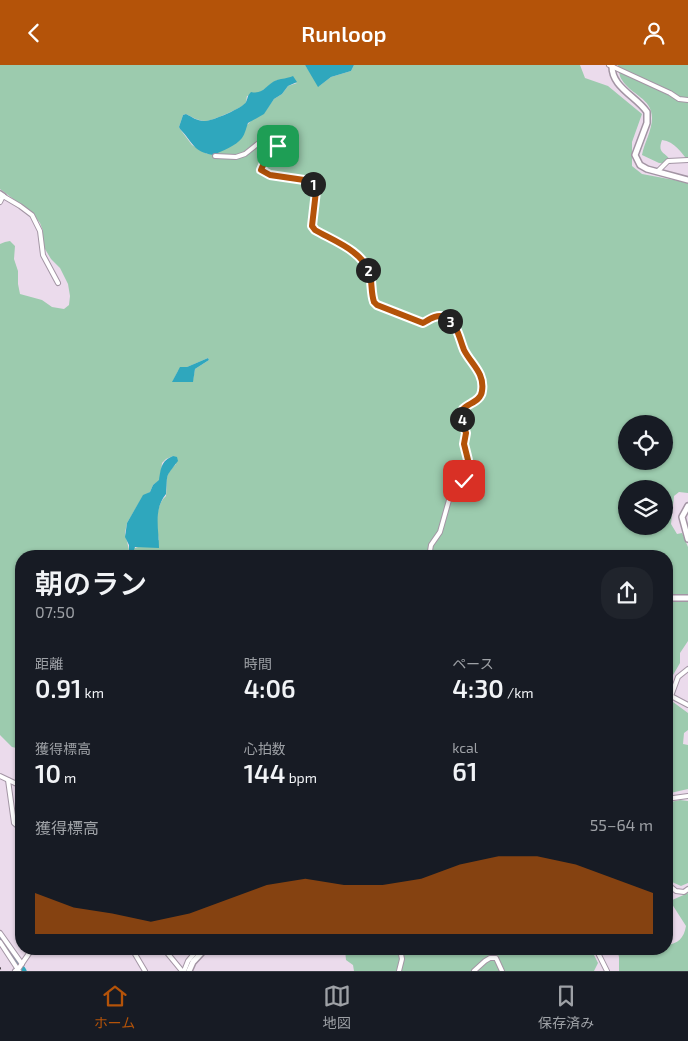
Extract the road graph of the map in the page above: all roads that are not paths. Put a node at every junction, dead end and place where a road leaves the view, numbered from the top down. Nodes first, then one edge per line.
1 (611, 65) edge
2 (688, 100) edge
3 (215, 156) dead end
4 (688, 160) edge
5 (658, 171) junction
6 (688, 180) edge
7 (2, 195) edge
8 (0, 202) edge
9 (58, 283) dead end
10 (688, 506) edge
11 (688, 539) edge
12 (430, 550) edge
13 (673, 597) edge
14 (688, 598) edge
15 (688, 669) edge
16 (673, 693) edge
17 (673, 697) edge
18 (688, 705) edge
19 (0, 776) edge
20 (8, 780) junction
21 (15, 783) edge
22 (688, 796) edge
23 (673, 798) edge
24 (15, 824) edge
25 (673, 889) edge
26 (688, 889) edge
27 (0, 933) edge
28 (0, 942) edge
29 (15, 954) edge
30 (16, 955) edge
31 (28, 955) edge
32 (136, 955) edge
33 (169, 955) edge
34 (193, 955) edge
35 (199, 955) edge
36 (401, 955) edge
37 (599, 955) edge
38 (22, 964) junction
39 (18, 970) edge
40 (145, 971) edge
41 (183, 971) edge
42 (189, 971) edge
43 (399, 971) edge
44 (474, 971) edge
45 (502, 971) edge
46 (606, 971) edge

1 - 2 street
1 - 5 street
3 - 12 street
4 - 5 street
5 - 6 street
7 - 8 street
7 - 9 street
10 - 11 street
13 - 14 street
15 - 16 street
17 - 18 street
19 - 20 street
20 - 21 street
20 - 24 street
22 - 23 street
25 - 26 street
27 - 29 street
28 - 39 street
30 - 38 street
31 - 38 street
32 - 40 street
33 - 41 street
34 - 41 street
35 - 42 street
36 - 43 street
37 - 46 street
38 - 39 street
44 - 45 street

